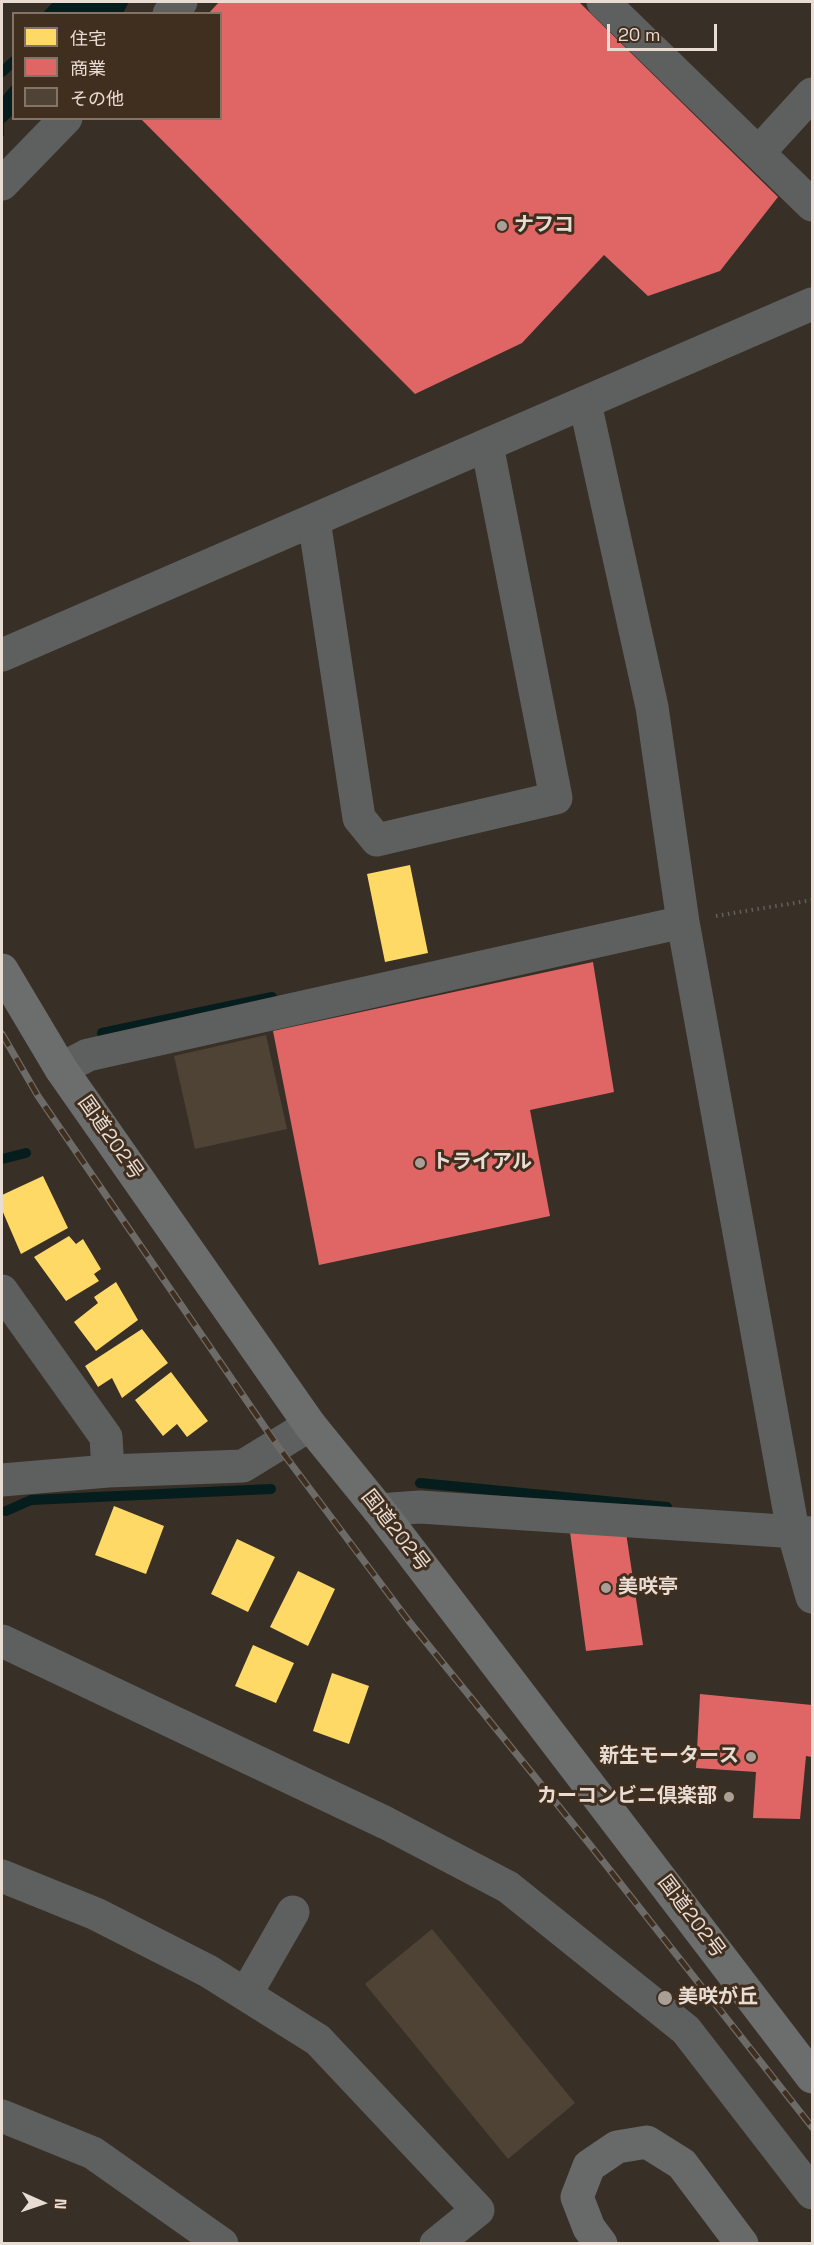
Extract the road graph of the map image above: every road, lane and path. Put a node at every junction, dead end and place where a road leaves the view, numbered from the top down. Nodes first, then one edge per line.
1 (610, 4) edge
2 (813, 94) edge
3 (64, 120) edge
4 (759, 152) junction
5 (2, 184) edge
6 (813, 205) edge
7 (813, 304) edge
8 (585, 403) junction
9 (487, 445) junction
10 (314, 520) junction
11 (2, 655) edge
12 (813, 900) edge
13 (683, 922) junction
14 (2, 970) edge
15 (62, 1069) junction
16 (2, 1291) edge
17 (310, 1425) junction
18 (108, 1472) junction
19 (2, 1480) edge
20 (379, 1510) junction
21 (798, 1523) edge
22 (813, 1598) edge
23 (2, 1641) edge
24 (2, 1876) edge
25 (293, 1912) dead end
26 (246, 1994) junction
27 (813, 2077) edge
28 (2, 2116) edge
29 (813, 2193) edge
30 (222, 2244) edge
31 (436, 2244) edge
32 (601, 2244) edge
33 (742, 2244) edge

1 - 4 street
2 - 4 street
3 - 5 street
4 - 6 street
7 - 8 street
8 - 9 street
8 - 13 street
9 - 10 street
9 - 10 street
10 - 11 street
12 - 13 path
13 - 15 street
13 - 21 street
14 - 15 highway, 国道202号
15 - 17 highway, 国道202号
16 - 18 street
17 - 18 street
17 - 20 highway, 国道202号
18 - 19 street
20 - 21 street
20 - 27 highway, 国道202号
21 - 22 street
23 - 29 street
24 - 26 street
25 - 26 street
26 - 31 street
28 - 30 street
32 - 33 street

